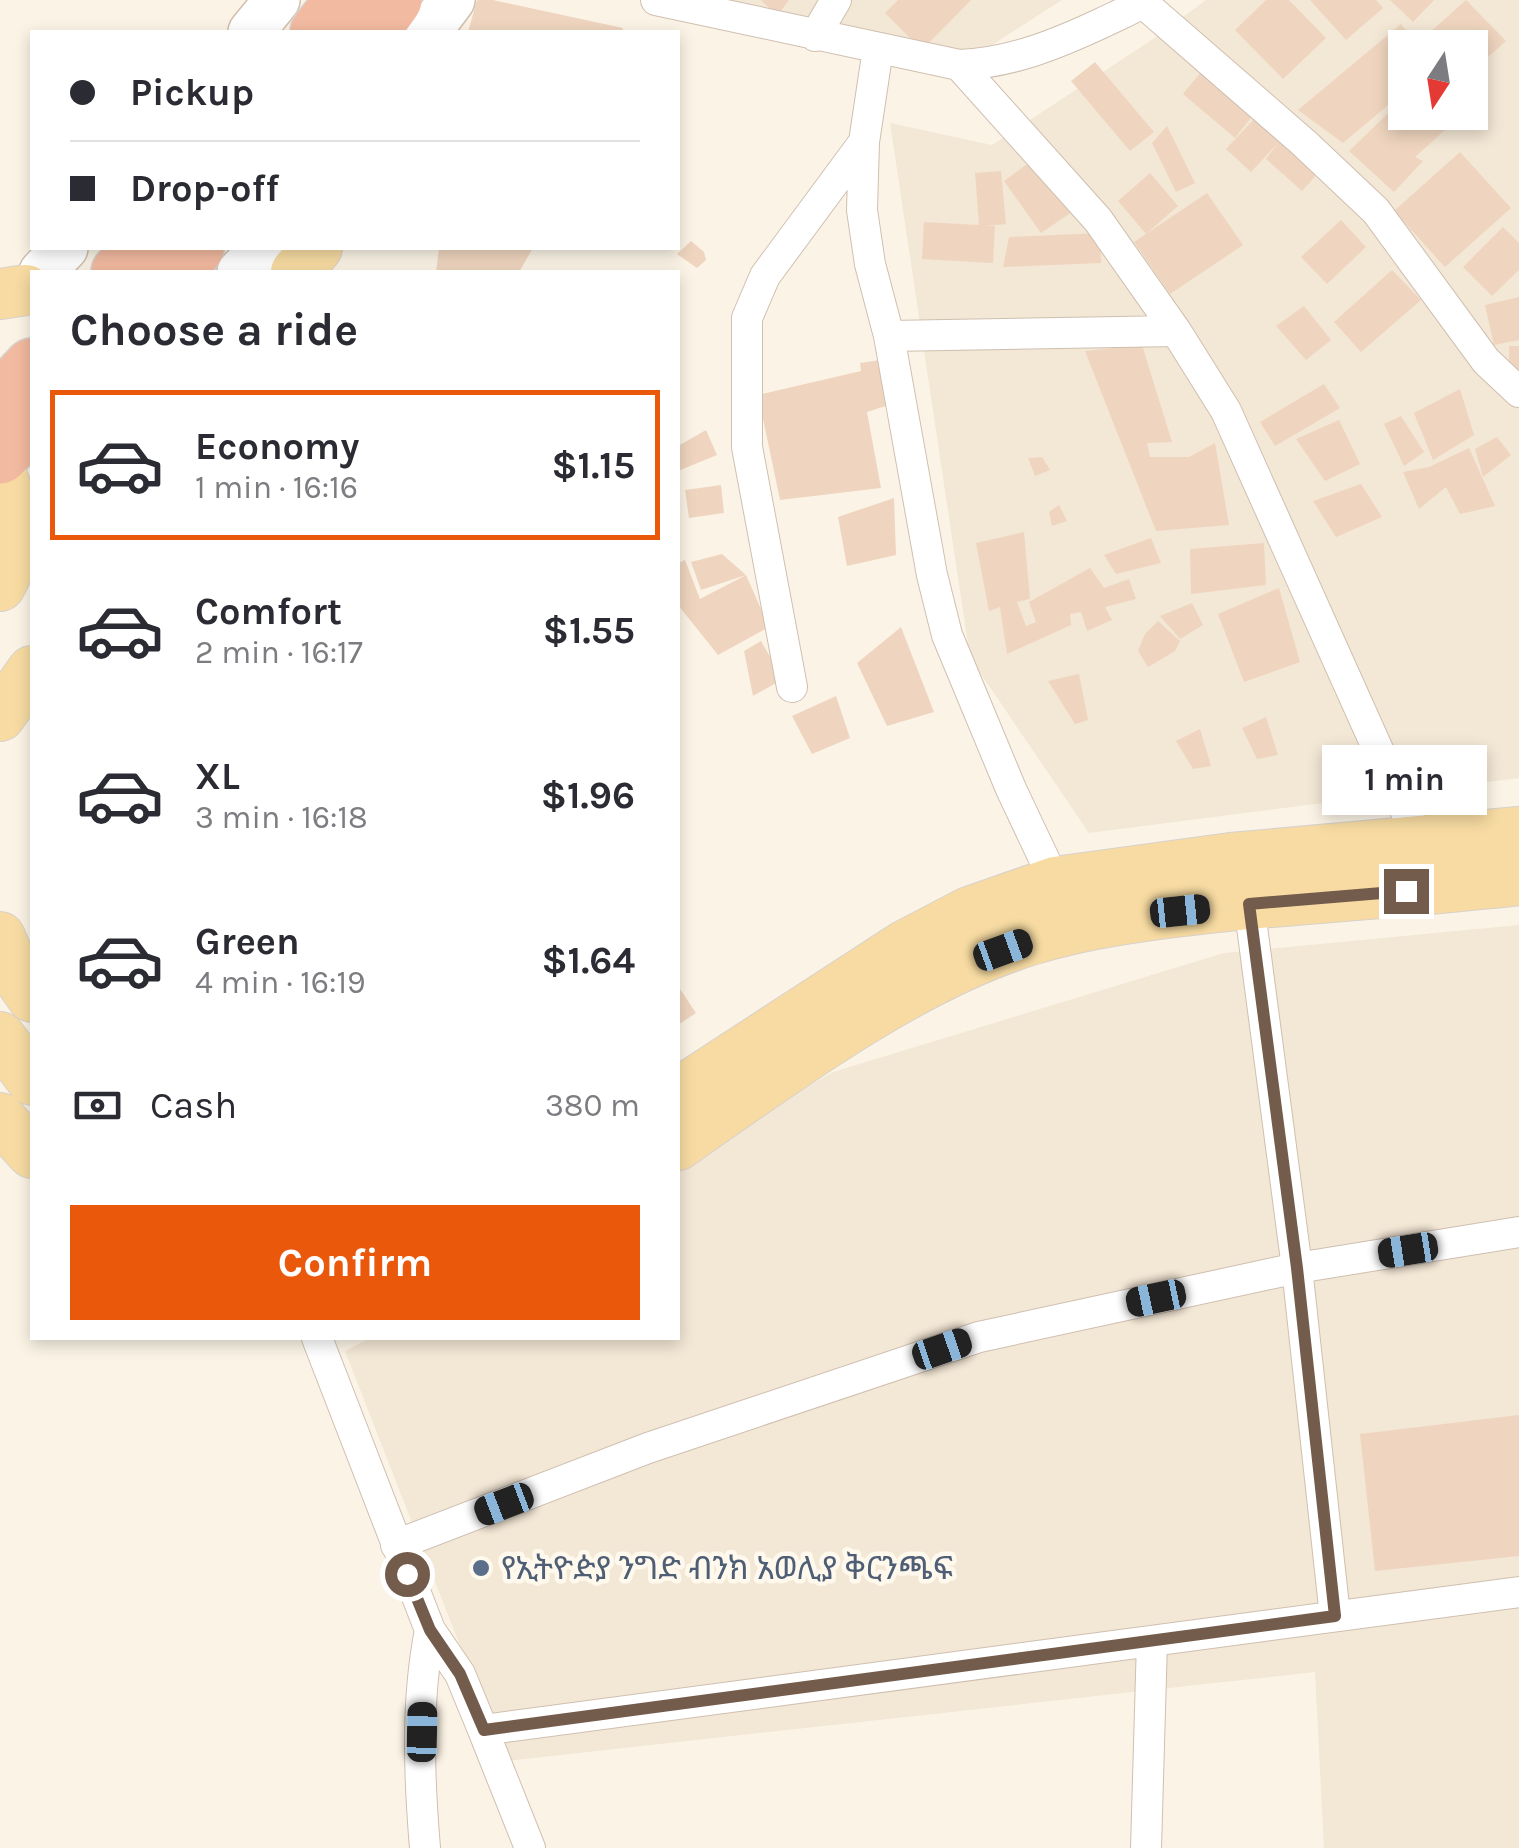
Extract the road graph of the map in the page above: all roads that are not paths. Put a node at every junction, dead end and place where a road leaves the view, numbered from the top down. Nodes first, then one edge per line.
1 (277, 0) edge
2 (343, 0) edge
3 (394, 0) edge
4 (452, 0) edge
5 (656, 0) edge
6 (836, 0) edge
7 (1144, 2) edge
8 (253, 30) edge
9 (320, 30) edge
10 (372, 30) edge
11 (430, 30) edge
12 (815, 36) junction
13 (878, 49) junction
14 (959, 65) junction
15 (864, 142) junction
16 (63, 250) edge
17 (140, 250) edge
18 (194, 250) edge
19 (261, 250) edge
20 (315, 250) edge
21 (42, 270) edge
22 (120, 270) edge
23 (176, 270) edge
24 (242, 270) edge
25 (298, 270) edge
26 (1176, 330) junction
27 (889, 336) junction
28 (30, 368) edge
29 (1519, 392) edge
30 (0, 400) edge
31 (30, 425) edge
32 (0, 456) edge
33 (0, 472) edge
34 (15, 553) edge
35 (30, 674) edge
36 (792, 687) dead end
37 (0, 716) edge
38 (1519, 832) edge
39 (1420, 841) junction
40 (1519, 880) edge
41 (1055, 882) junction
42 (1249, 904) junction
43 (0, 937) edge
44 (30, 994) edge
45 (0, 1038) edge
46 (30, 1077) edge
47 (680, 1091) edge
48 (0, 1118) edge
49 (680, 1144) edge
50 (30, 1151) edge
51 (1519, 1232) edge
52 (1297, 1268) junction
53 (319, 1340) edge
54 (396, 1545) junction
55 (1519, 1592) edge
56 (1335, 1616) junction
57 (430, 1630) junction
58 (1152, 1641) junction
59 (484, 1730) junction
60 (425, 1848) edge
61 (530, 1848) edge
62 (1146, 1848) edge

1 - 8 main road
2 - 9 highway
3 - 10 highway
4 - 11 main road
5 - 12 street
6 - 12 street
7 - 14 street
7 - 29 street
12 - 13 street
13 - 14 street
13 - 15 street
14 - 26 street
15 - 27 street
15 - 36 street
16 - 21 main road
17 - 22 highway
18 - 23 highway
19 - 24 main road
20 - 25 main road
26 - 27 street
26 - 39 street
27 - 41 street
28 - 30 highway
31 - 32 highway
33 - 34 main road
35 - 37 main road
38 - 39 main road
39 - 41 main road
40 - 42 main road
41 - 47 main road
42 - 49 main road
42 - 52 street
43 - 44 main road
45 - 46 main road
48 - 50 main road
51 - 52 street
52 - 54 street
52 - 56 street
53 - 54 street
54 - 57 street
55 - 56 street
56 - 58 street
57 - 59 street
57 - 60 street
58 - 59 street
58 - 62 street
59 - 61 street

